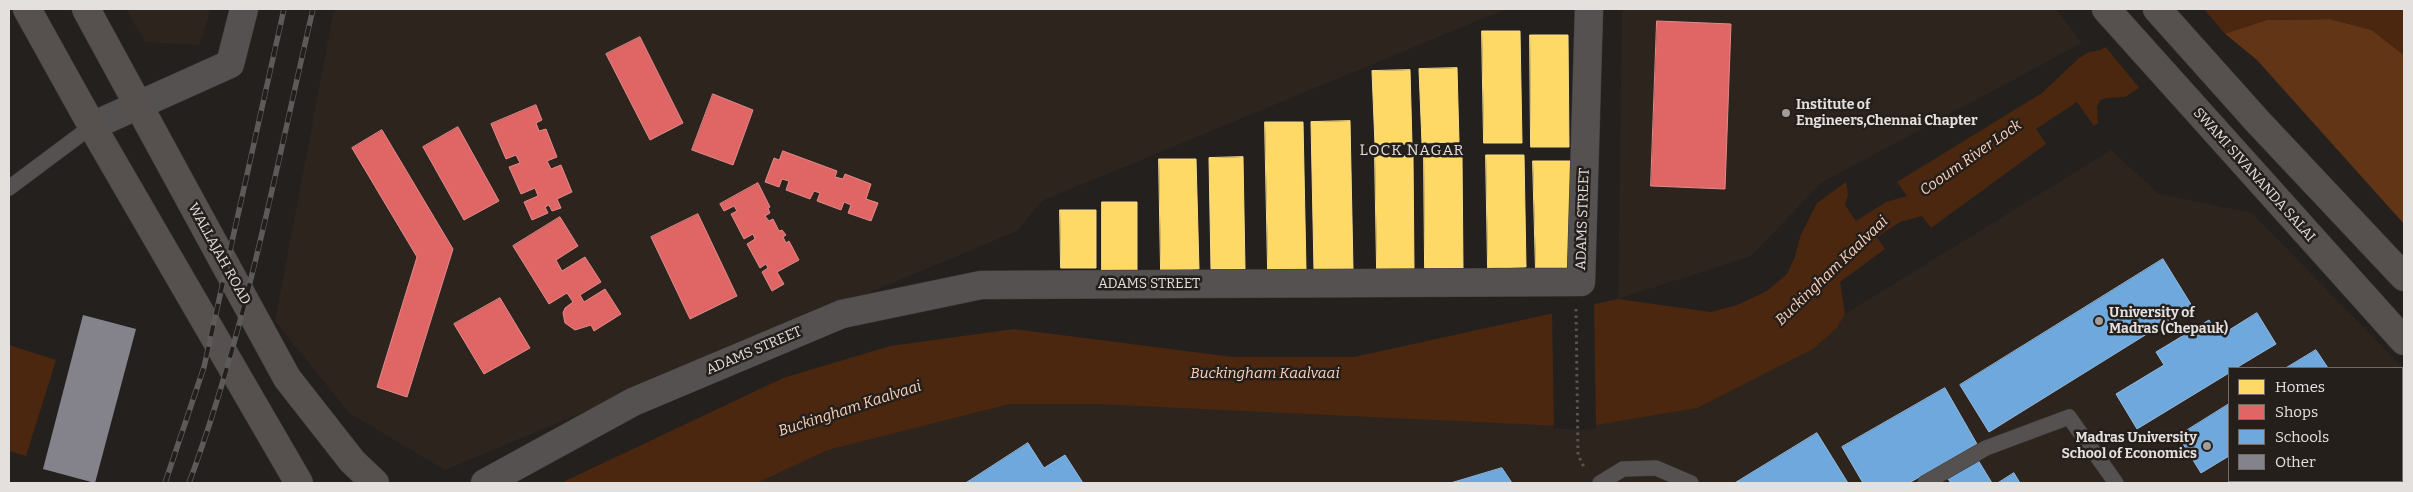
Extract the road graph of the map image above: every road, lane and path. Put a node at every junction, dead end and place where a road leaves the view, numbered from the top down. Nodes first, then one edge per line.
1 (28, 9) edge
2 (86, 9) edge
3 (244, 9) edge
4 (1588, 9) edge
5 (2106, 9) edge
6 (2157, 9) edge
7 (138, 106) junction
8 (92, 126) junction
9 (9, 188) edge
10 (2404, 277) edge
11 (1576, 305) dead end
12 (2404, 341) edge
13 (1594, 479) edge
14 (299, 483) edge
15 (375, 483) edge
16 (485, 483) edge
17 (1690, 483) edge
18 (1924, 483) edge
19 (2116, 483) edge

1 - 8 main road
2 - 7 main road, WALLAJAH ROAD
3 - 7 street
4 - 16 street, ADAMS STREET
5 - 12 main road, SWAMI SIVANANDA SALAI
6 - 10 main road
7 - 8 street
7 - 15 main road, WALLAJAH ROAD
8 - 9 lane
8 - 14 main road
11 - 13 path
13 - 17 lane
18 - 19 lane

